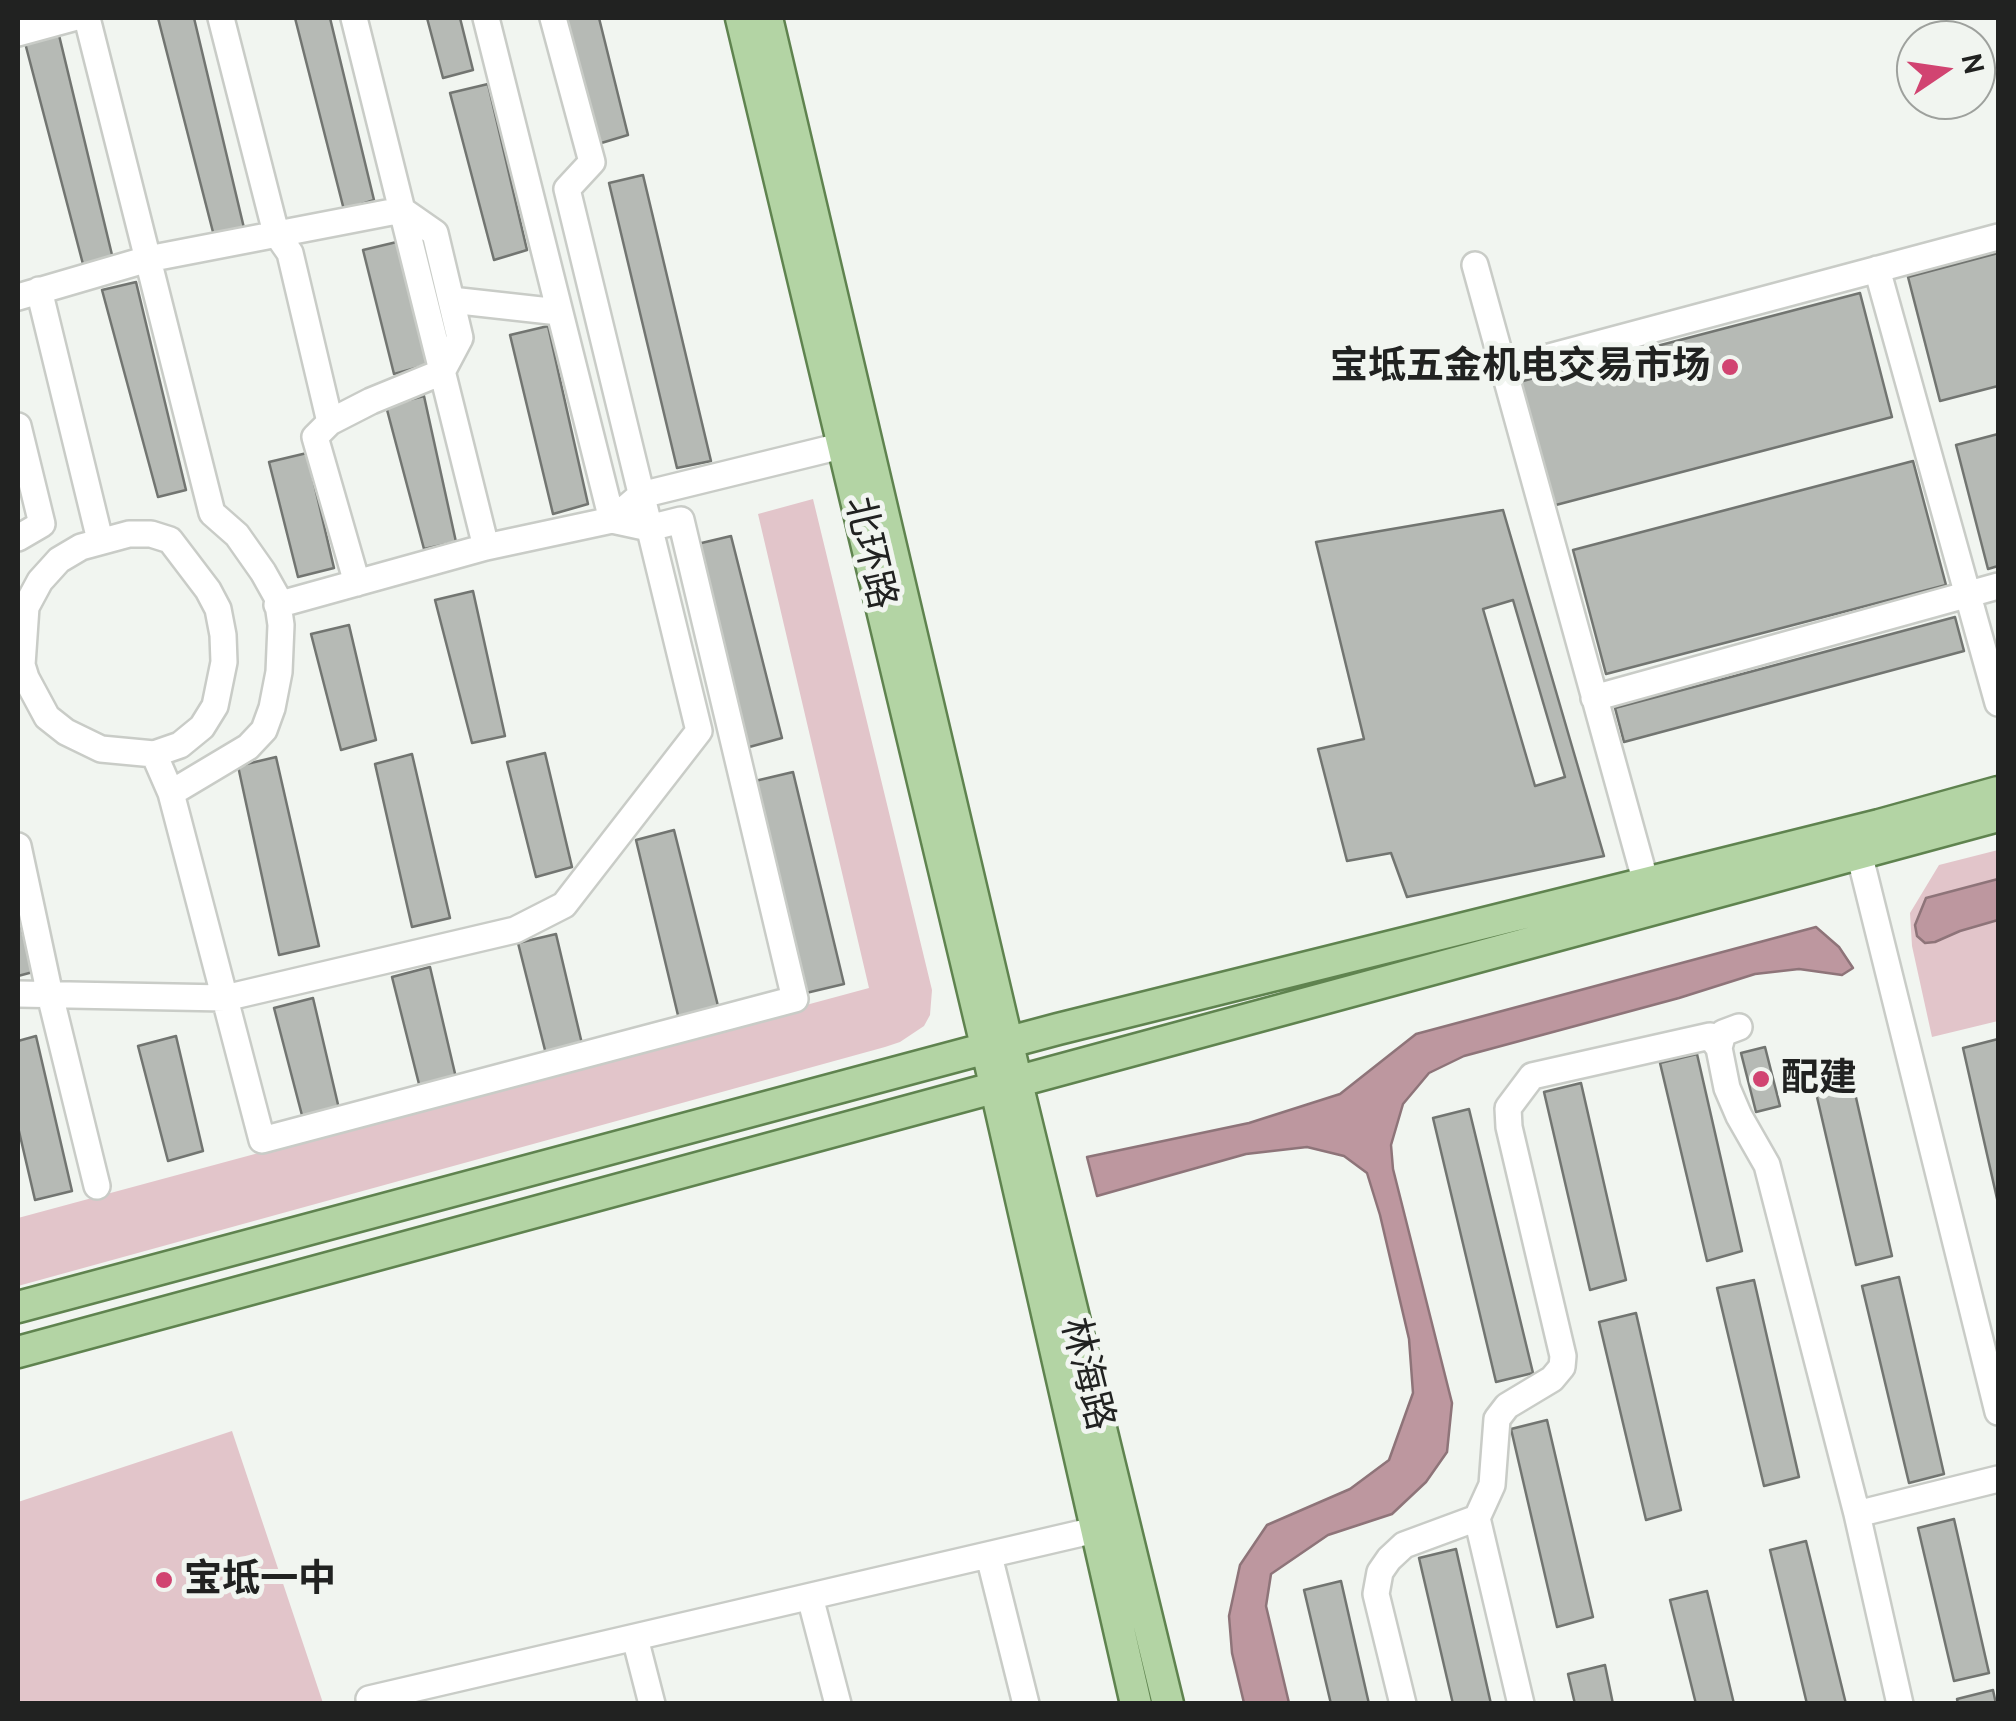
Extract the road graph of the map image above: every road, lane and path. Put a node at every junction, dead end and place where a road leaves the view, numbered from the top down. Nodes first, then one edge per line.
1 (73, 18) edge
2 (86, 18) edge
3 (221, 18) edge
4 (354, 18) edge
5 (486, 18) edge
6 (552, 18) edge
7 (741, 18) edge
8 (766, 18) edge
9 (18, 33) edge
10 (402, 210) junction
11 (276, 233) junction
12 (1998, 237) edge
13 (148, 258) junction
14 (1475, 265) dead end
15 (1877, 269) junction
16 (28, 294) edge
17 (451, 300) junction
18 (559, 312) junction
19 (1504, 369) junction
20 (442, 372) junction
21 (330, 422) junction
22 (18, 426) edge
23 (855, 442) junction
24 (641, 495) junction
25 (612, 520) junction
26 (650, 528) junction
27 (18, 538) edge
28 (100, 540) junction
29 (486, 547) junction
30 (356, 583) junction
31 (1998, 586) edge
32 (1968, 595) junction
33 (277, 605) junction
34 (22, 680) edge
35 (1594, 698) junction
36 (1998, 702) edge
37 (154, 754) junction
38 (1998, 792) edge
39 (171, 793) junction
40 (1998, 816) edge
41 (18, 846) edge
42 (1859, 854) junction
43 (1646, 883) junction
44 (18, 994) edge
45 (50, 995) junction
46 (225, 998) junction
47 (1739, 1027) dead end
48 (998, 1047) junction
49 (1719, 1048) junction
50 (1006, 1086) junction
51 (97, 1186) dead end
52 (18, 1307) edge
53 (1989, 1335) edge
54 (18, 1352) edge
55 (1995, 1382) edge
56 (1998, 1412) edge
57 (1998, 1479) edge
58 (1856, 1514) junction
59 (1477, 1518) junction
60 (1096, 1530) junction
61 (989, 1556) junction
62 (810, 1597) junction
63 (635, 1638) junction
64 (472, 1675) junction
65 (370, 1704) edge
66 (465, 1704) edge
67 (652, 1704) edge
68 (838, 1704) edge
69 (1026, 1704) edge
70 (1136, 1704) edge
71 (1168, 1704) edge
72 (1403, 1704) edge
73 (1522, 1704) edge
74 (1900, 1704) edge

1 - 9 street
2 - 13 street
3 - 11 street
4 - 10 street
5 - 18 street
6 - 24 street
7 - 23 main road, 北环路
8 - 23 main road, 北环路
10 - 11 street
10 - 17 street
10 - 20 street
11 - 13 street
11 - 21 street
12 - 15 street
13 - 16 street
13 - 33 street
14 - 19 street
15 - 19 street
15 - 32 street
16 - 28 street
17 - 18 street
17 - 20 street
18 - 25 street
19 - 35 street
20 - 21 street
20 - 29 street
21 - 30 street
22 - 27 street
23 - 24 street
23 - 48 main road, 北环路
24 - 25 street
24 - 26 street
25 - 26 street
25 - 29 street
26 - 46 street
26 - 46 street
28 - 34 street
28 - 37 street
29 - 30 street
30 - 33 street
31 - 32 street
32 - 35 street
32 - 36 street
33 - 39 street
34 - 37 street
35 - 43 street
37 - 39 street
38 - 43 main road
39 - 46 street
40 - 42 main road
41 - 45 street
42 - 50 main road
42 - 53 street
43 - 48 main road
44 - 45 street
45 - 46 street
45 - 51 street
47 - 49 street
48 - 50 main road, 林海路
48 - 52 main road
49 - 58 street
49 - 59 street
50 - 54 main road
50 - 60 main road, 林海路
50 - 71 main road, 林海路
53 - 55 street
55 - 56 street
57 - 58 street
58 - 74 street
59 - 72 street
59 - 73 street
60 - 61 street
60 - 70 main road, 林海路
61 - 62 street
61 - 69 street
62 - 63 street
62 - 68 street
63 - 64 street
63 - 67 street
64 - 65 street
64 - 66 street

